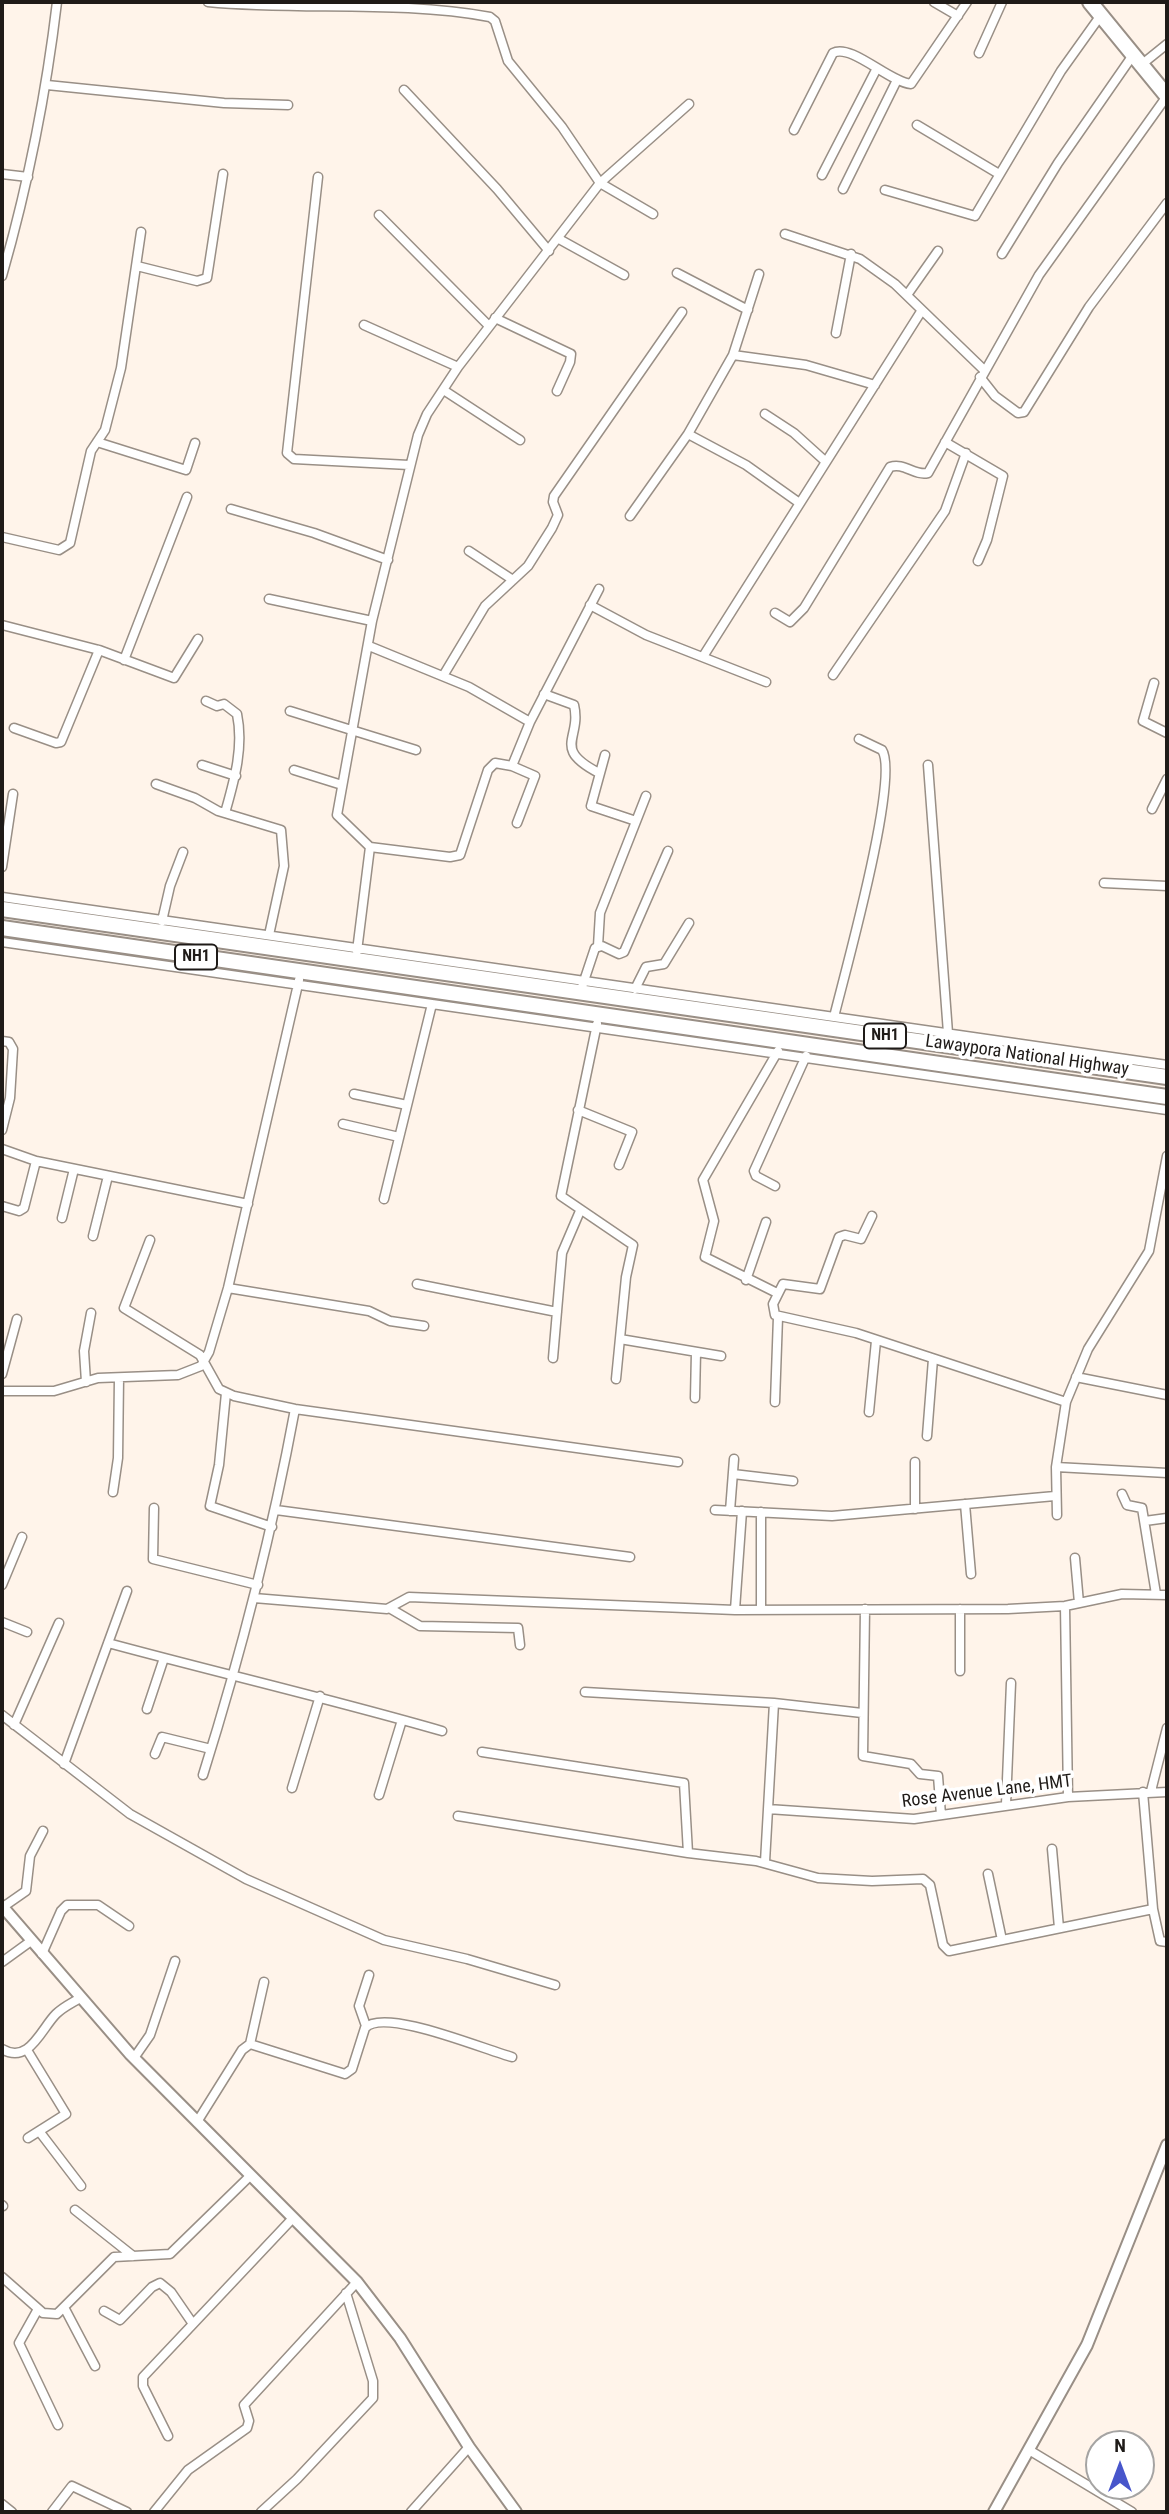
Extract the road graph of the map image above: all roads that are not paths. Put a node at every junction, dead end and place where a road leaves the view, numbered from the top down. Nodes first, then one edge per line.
1 (57, 2) edge
2 (208, 2) edge
3 (934, 2) edge
4 (967, 2) edge
5 (1002, 2) edge
6 (1090, 2) edge
7 (1101, 15) junction
8 (958, 16) junction
9 (1167, 44) edge
10 (979, 53) dead end
11 (1137, 60) junction
12 (877, 68) junction
13 (897, 80) junction
14 (47, 85) junction
15 (404, 90) dead end
16 (1167, 96) edge
17 (689, 104) dead end
18 (288, 106) dead end
19 (917, 125) dead end
20 (794, 130) dead end
21 (2, 174) edge
22 (223, 174) dead end
23 (999, 174) junction
24 (822, 175) dead end
25 (28, 177) junction
26 (317, 177) dead end
27 (600, 183) junction
28 (843, 188) dead end
29 (885, 190) dead end
30 (1167, 203) edge
31 (653, 214) dead end
32 (379, 215) dead end
33 (141, 232) dead end
34 (785, 234) dead end
35 (559, 239) junction
36 (549, 251) junction
37 (938, 251) dead end
38 (850, 254) junction
39 (1002, 254) dead end
40 (4, 264) edge
41 (137, 266) junction
42 (677, 273) dead end
43 (759, 274) dead end
44 (624, 275) dead end
45 (2, 276) edge
46 (907, 295) junction
47 (748, 310) junction
48 (922, 310) junction
49 (682, 312) dead end
50 (495, 318) junction
51 (364, 326) dead end
52 (489, 326) junction
53 (836, 333) dead end
54 (733, 355) junction
55 (458, 367) junction
56 (982, 373) junction
57 (875, 385) junction
58 (444, 391) junction
59 (557, 391) dead end
60 (765, 414) dead end
61 (688, 434) junction
62 (520, 440) dead end
63 (97, 442) junction
64 (944, 442) junction
65 (195, 443) dead end
66 (965, 453) junction
67 (825, 461) junction
68 (409, 466) junction
69 (187, 496) dead end
70 (798, 502) junction
71 (231, 509) dead end
72 (630, 516) dead end
73 (2, 537) edge
74 (470, 551) dead end
75 (388, 560) junction
76 (978, 561) dead end
77 (513, 580) junction
78 (599, 589) dead end
79 (269, 598) dead end
80 (590, 605) junction
81 (775, 614) dead end
82 (372, 621) junction
83 (2, 625) edge
84 (198, 639) dead end
85 (369, 646) junction
86 (99, 650) junction
87 (704, 655) junction
88 (124, 660) junction
89 (833, 675) dead end
90 (443, 676) junction
91 (766, 682) dead end
92 (1154, 682) dead end
93 (544, 694) junction
94 (206, 701) dead end
95 (290, 711) dead end
96 (530, 722) junction
97 (14, 728) dead end
98 (350, 728) junction
99 (1167, 733) edge
100 (859, 739) dead end
101 (416, 750) dead end
102 (605, 755) dead end
103 (202, 765) dead end
104 (928, 765) dead end
105 (512, 766) junction
106 (294, 770) dead end
107 (599, 773) junction
108 (236, 776) junction
109 (1167, 779) edge
110 (156, 784) dead end
111 (342, 785) junction
112 (13, 794) dead end
113 (646, 796) dead end
114 (1153, 810) dead end
115 (225, 813) junction
116 (636, 821) junction
117 (517, 823) dead end
118 (370, 847) junction
119 (668, 851) dead end
120 (183, 852) dead end
121 (2, 867) edge
122 (1104, 883) dead end
123 (1167, 886) edge
124 (2, 897) edge
125 (2, 909) edge
126 (162, 921) junction
127 (689, 923) dead end
128 (2, 928) edge
129 (268, 935) junction
130 (2, 942) edge
131 (598, 946) junction
132 (357, 954) junction
133 (300, 979) junction
134 (582, 987) junction
135 (635, 989) junction
136 (432, 1004) junction
137 (598, 1021) junction
138 (838, 1024) junction
139 (648, 1027) junction
140 (948, 1034) junction
141 (2, 1041) edge
142 (839, 1048) junction
143 (778, 1051) junction
144 (806, 1056) junction
145 (1167, 1065) edge
146 (1167, 1077) edge
147 (354, 1094) dead end
148 (1167, 1097) edge
149 (407, 1105) junction
150 (578, 1110) junction
151 (1167, 1110) edge
152 (343, 1124) dead end
153 (2, 1130) edge
154 (399, 1137) junction
155 (2, 1149) edge
156 (1167, 1156) edge
157 (36, 1161) junction
158 (619, 1165) dead end
159 (74, 1169) junction
160 (108, 1176) junction
161 (775, 1186) dead end
162 (384, 1199) dead end
163 (1163, 1202) edge
164 (248, 1204) junction
165 (2, 1206) edge
166 (580, 1211) junction
167 (872, 1216) dead end
168 (62, 1218) dead end
169 (766, 1222) dead end
170 (93, 1236) dead end
171 (150, 1240) dead end
172 (746, 1280) junction
173 (417, 1283) dead end
174 (228, 1288) junction
175 (777, 1293) junction
176 (557, 1312) junction
177 (91, 1313) dead end
178 (778, 1317) junction
179 (17, 1319) dead end
180 (424, 1326) dead end
181 (620, 1339) junction
182 (876, 1341) junction
183 (696, 1352) junction
184 (720, 1356) dead end
185 (553, 1359) dead end
186 (933, 1359) junction
187 (205, 1360) junction
188 (2, 1374) edge
189 (1076, 1377) junction
190 (119, 1378) junction
191 (616, 1379) dead end
192 (86, 1382) junction
193 (2, 1391) edge
194 (226, 1393) junction
195 (1167, 1395) edge
196 (695, 1398) dead end
197 (775, 1402) dead end
198 (1066, 1402) junction
199 (295, 1409) junction
200 (869, 1412) dead end
201 (927, 1436) dead end
202 (734, 1459) dead end
203 (678, 1462) dead end
204 (915, 1462) dead end
205 (1055, 1466) junction
206 (1167, 1473) edge
207 (733, 1474) junction
208 (793, 1481) dead end
209 (113, 1492) dead end
210 (1122, 1494) dead end
211 (1055, 1496) junction
212 (965, 1504) junction
213 (154, 1508) dead end
214 (915, 1509) junction
215 (276, 1510) junction
216 (715, 1510) dead end
217 (730, 1511) junction
218 (742, 1511) junction
219 (761, 1512) junction
220 (1057, 1516) dead end
221 (1167, 1518) edge
222 (1145, 1521) junction
223 (272, 1527) junction
224 (22, 1537) dead end
225 (630, 1557) dead end
226 (1075, 1558) dead end
227 (971, 1574) dead end
228 (2, 1585) edge
229 (258, 1585) junction
230 (127, 1591) dead end
231 (1156, 1594) junction
232 (1167, 1594) edge
233 (254, 1598) junction
234 (1079, 1603) junction
235 (1065, 1606) junction
236 (391, 1609) junction
237 (865, 1609) junction
238 (960, 1609) junction
239 (735, 1610) junction
240 (761, 1610) junction
241 (2, 1622) edge
242 (59, 1623) dead end
243 (27, 1632) dead end
244 (108, 1643) junction
245 (520, 1645) dead end
246 (164, 1658) junction
247 (960, 1671) dead end
248 (234, 1678) junction
249 (1011, 1683) dead end
250 (585, 1692) dead end
251 (320, 1696) junction
252 (774, 1703) junction
253 (146, 1709) dead end
254 (862, 1713) junction
255 (2, 1715) edge
256 (402, 1720) junction
257 (14, 1725) junction
258 (442, 1731) dead end
259 (1167, 1731) edge
260 (211, 1749) junction
261 (482, 1752) dead end
262 (155, 1754) dead end
263 (64, 1764) junction
264 (203, 1774) dead end
265 (292, 1788) dead end
266 (1147, 1792) junction
267 (1167, 1792) edge
268 (379, 1795) dead end
269 (1068, 1797) junction
270 (1006, 1804) junction
271 (768, 1810) junction
272 (458, 1815) dead end
273 (941, 1815) junction
274 (43, 1831) dead end
275 (1052, 1849) dead end
276 (688, 1853) junction
277 (765, 1862) junction
278 (988, 1874) dead end
279 (2, 1907) edge
280 (1153, 1909) junction
281 (129, 1926) dead end
282 (1059, 1928) junction
283 (1002, 1940) junction
284 (31, 1941) junction
285 (1167, 1942) edge
286 (42, 1954) junction
287 (175, 1961) dead end
288 (2, 1962) edge
289 (369, 1975) dead end
290 (264, 1982) dead end
291 (555, 1986) dead end
292 (80, 1998) junction
293 (366, 2026) junction
294 (250, 2044) junction
295 (2, 2049) edge
296 (27, 2050) junction
297 (512, 2057) dead end
298 (134, 2058) junction
299 (197, 2122) junction
300 (39, 2132) junction
301 (28, 2138) dead end
302 (1167, 2145) edge
303 (250, 2176) junction
304 (81, 2186) dead end
305 (75, 2210) dead end
306 (293, 2218) junction
307 (133, 2256) junction
308 (2, 2277) edge
309 (357, 2282) junction
310 (346, 2293) junction
311 (38, 2309) junction
312 (65, 2309) junction
313 (104, 2311) dead end
314 (192, 2324) junction
315 (95, 2366) dead end
316 (58, 2425) dead end
317 (168, 2436) dead end
318 (470, 2447) junction
319 (1029, 2450) junction
320 (2, 2504) edge
321 (12, 2512) edge
322 (52, 2512) edge
323 (127, 2512) edge
324 (154, 2512) edge
325 (261, 2512) edge
326 (411, 2512) edge
327 (516, 2512) edge
328 (993, 2512) edge
329 (1132, 2512) edge

1 - 14 street
2 - 27 street
3 - 8 street
4 - 8 street
5 - 10 street
6 - 7 highway
7 - 11 highway
7 - 23 street
8 - 13 street
9 - 11 street
11 - 16 highway
11 - 39 street
12 - 13 street
12 - 20 street
12 - 24 street
13 - 28 street
14 - 18 street
14 - 25 street
15 - 36 street
16 - 56 street
17 - 27 street
19 - 23 street
21 - 25 street
22 - 41 street
23 - 29 street
25 - 40 street
26 - 68 street
27 - 31 street
27 - 35 street
30 - 56 street
32 - 52 street
33 - 41 street
34 - 38 street
35 - 36 street
35 - 44 street
36 - 50 street
37 - 46 street
38 - 46 street
38 - 53 street
40 - 45 street
41 - 63 street
42 - 47 street
43 - 47 street
46 - 48 street
47 - 54 street
48 - 56 street
48 - 57 street
49 - 77 street
50 - 52 street
50 - 59 street
51 - 55 street
52 - 55 street
54 - 57 street
54 - 61 street
55 - 58 street
56 - 64 street
57 - 67 street
58 - 62 street
58 - 68 street
60 - 67 street
61 - 70 street
61 - 72 street
63 - 65 street
63 - 73 street
64 - 66 street
64 - 81 street
66 - 76 street
66 - 89 street
67 - 70 street
68 - 75 street
69 - 88 street
70 - 87 street
71 - 75 street
74 - 77 street
75 - 82 street
77 - 90 street
78 - 80 street
79 - 82 street
80 - 87 street
80 - 93 street
82 - 85 street
83 - 86 street
84 - 88 street
85 - 90 street
85 - 98 street
86 - 88 street
86 - 97 street
87 - 91 street
90 - 96 street
92 - 99 street
93 - 96 street
93 - 107 street
94 - 108 street
95 - 98 street
96 - 105 street
98 - 101 street
98 - 111 street
100 - 138 street
102 - 107 street
103 - 108 street
104 - 140 street
105 - 117 street
105 - 118 street
106 - 111 street
107 - 116 street
108 - 115 street
109 - 114 street
110 - 115 street
111 - 118 street
112 - 121 street
113 - 116 street
115 - 129 street
116 - 131 street
118 - 132 street
119 - 131 street
120 - 126 street
122 - 123 street
124 - 126 street
125 - 132 highway, NH1
126 - 129 street
127 - 135 street
128 - 133 highway, NH1
129 - 132 street
130 - 133 street
131 - 134 street
132 - 134 highway, NH1
133 - 136 street
133 - 137 highway, NH1
133 - 164 street
134 - 135 street
134 - 138 highway, NH1
135 - 138 street
136 - 137 street
136 - 149 street
137 - 139 highway, NH1
137 - 150 street
138 - 140 street
138 - 142 highway
138 - 146 highway, NH1
139 - 142 highway, NH1
139 - 143 street
140 - 145 street
141 - 153 street
142 - 148 highway, Lawaypora National Highway / NH1
143 - 144 street
143 - 172 street
144 - 151 street
144 - 161 street
147 - 149 street
149 - 154 street
150 - 158 street
150 - 166 street
152 - 154 street
154 - 162 street
155 - 157 street
156 - 163 street
157 - 159 street
157 - 165 street
159 - 160 street
159 - 168 street
160 - 164 street
160 - 170 street
163 - 189 street
164 - 174 street
166 - 176 street
166 - 181 street
167 - 175 street
169 - 172 street
171 - 187 street
172 - 175 street
173 - 176 street
174 - 180 street
174 - 187 street
175 - 178 street
176 - 185 street
177 - 192 street
178 - 182 street
178 - 197 street
179 - 188 street
181 - 183 street
181 - 191 street
182 - 186 street
182 - 200 street
183 - 184 street
183 - 196 street
186 - 198 street
186 - 201 street
187 - 190 street
187 - 194 street
189 - 195 street
189 - 198 street
190 - 192 street
190 - 209 street
192 - 193 street
194 - 199 street
194 - 223 street
198 - 205 street
199 - 203 street
199 - 215 street
202 - 207 street
204 - 214 street
205 - 206 street
205 - 211 street
207 - 208 street
207 - 217 street
210 - 222 street
211 - 212 street
211 - 220 street
212 - 214 street
212 - 227 street
213 - 229 street
214 - 219 street
215 - 223 street
215 - 225 street
216 - 217 street
217 - 218 street
218 - 219 street
218 - 239 street
219 - 240 street
221 - 222 street
222 - 231 street
223 - 229 street
224 - 228 street
226 - 234 street
229 - 233 street
230 - 244 street
231 - 232 street
231 - 234 street
233 - 236 street
233 - 248 street
234 - 235 street
235 - 238 street
235 - 269 street
236 - 239 street
236 - 245 street
237 - 238 street
237 - 240 street
237 - 254 street
238 - 247 street
239 - 240 street
241 - 243 street
242 - 257 street
244 - 246 street
244 - 263 street
246 - 248 street
246 - 253 street
248 - 251 street
248 - 260 street
249 - 270 street
250 - 252 street
251 - 256 street
251 - 265 street
252 - 254 street
252 - 271 street
254 - 273 street
255 - 257 street
256 - 258 street
256 - 268 street
257 - 263 street
259 - 266 street
260 - 262 street
260 - 264 street
261 - 276 street
263 - 291 street
266 - 267 street, Rose Avenue Lane, HMT
266 - 269 street, Rose Avenue Lane, HMT
266 - 280 street
269 - 270 street, Rose Avenue Lane, HMT
270 - 273 street, Rose Avenue Lane, HMT
271 - 273 street, Rose Avenue Lane, HMT
271 - 277 street
272 - 276 street
274 - 279 street
275 - 282 street
276 - 277 street
277 - 283 street
278 - 283 street
279 - 284 street
280 - 282 street
280 - 285 street
281 - 286 street
282 - 283 street
284 - 286 street
284 - 288 street
286 - 292 street
287 - 298 street
289 - 293 street
290 - 294 street
292 - 296 street
292 - 298 street
293 - 294 street
293 - 297 street
294 - 299 street
295 - 296 street
296 - 300 street
298 - 299 street
299 - 303 street
300 - 301 street
300 - 304 street
302 - 319 street
303 - 306 street
303 - 307 street
305 - 307 street
306 - 309 street
306 - 314 street
307 - 312 street
308 - 311 street
309 - 310 street
309 - 318 street
310 - 324 street
310 - 325 street
311 - 312 street
311 - 316 street
312 - 315 street
313 - 314 street
314 - 317 street
318 - 326 street
318 - 327 street
319 - 328 street
319 - 329 street
320 - 321 street
322 - 323 street

